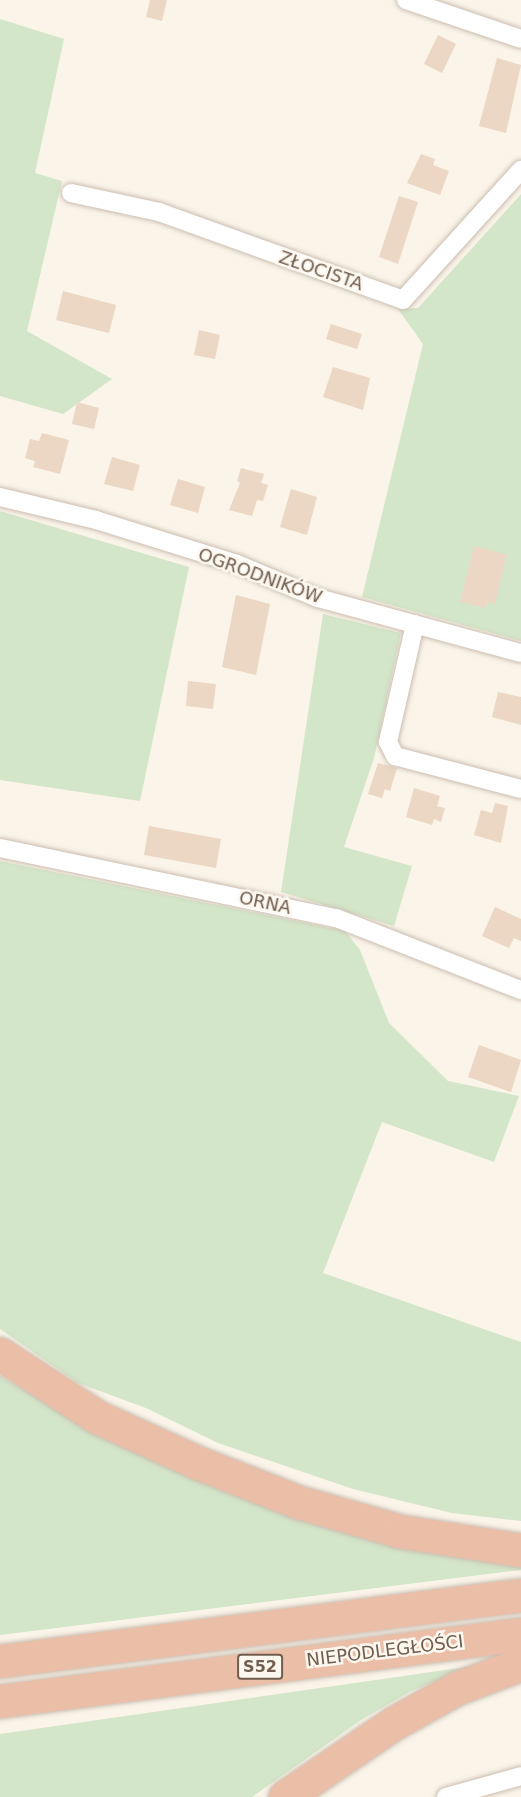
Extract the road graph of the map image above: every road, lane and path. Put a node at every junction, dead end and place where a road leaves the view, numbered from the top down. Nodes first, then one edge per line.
1 (406, 0) edge
2 (521, 39) edge
3 (521, 170) edge
4 (71, 193) dead end
5 (0, 497) edge
6 (415, 624) junction
7 (521, 653) edge
8 (521, 789) edge
9 (0, 848) edge
10 (521, 990) edge
11 (0, 1354) edge
12 (521, 1550) edge
13 (521, 1595) edge
14 (521, 1634) edge
15 (0, 1661) edge
16 (521, 1664) edge
17 (0, 1701) edge
18 (521, 1776) edge
19 (285, 1797) edge
20 (446, 1797) edge

1 - 2 street
3 - 4 street, ZŁOCISTA
5 - 6 street, OGRODNIKÓW
6 - 7 street, OGRODNIKÓW
6 - 8 street
9 - 10 street, ORNA
11 - 12 highway
13 - 15 highway, S52
14 - 17 highway, NIEPODLEGŁOŚCI / S52
16 - 19 highway
18 - 20 street

